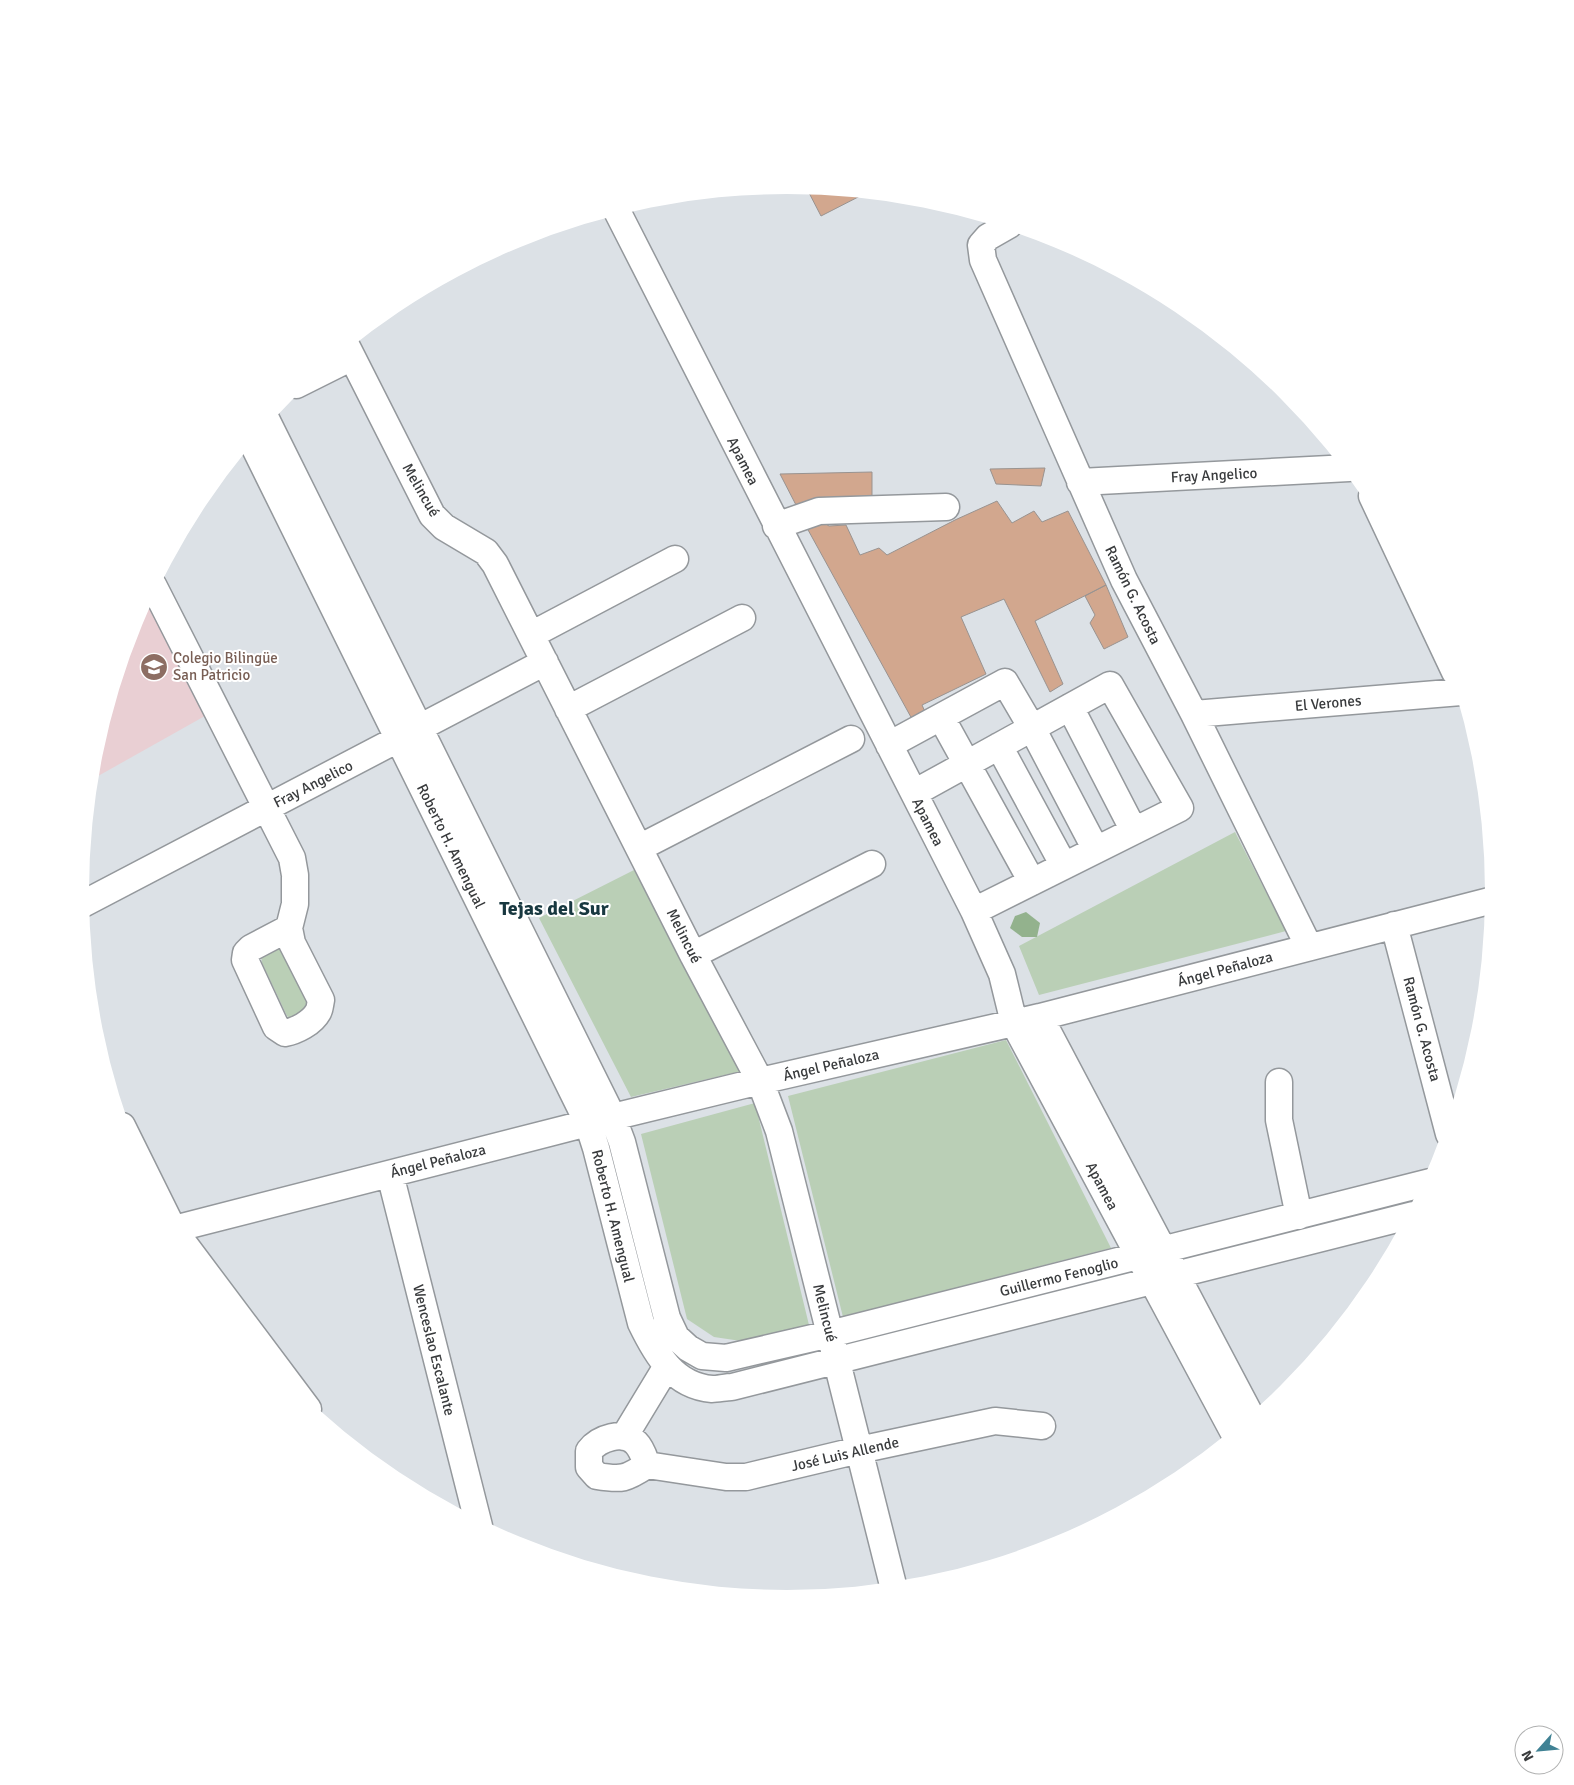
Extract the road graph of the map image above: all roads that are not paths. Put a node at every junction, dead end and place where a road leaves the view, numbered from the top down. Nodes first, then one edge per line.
1 (619, 215) edge
2 (998, 231) edge
3 (349, 351) edge
4 (269, 425) edge
5 (253, 443) edge
6 (1342, 468) edge
7 (1080, 482) junction
8 (946, 507) dead end
9 (776, 526) junction
10 (675, 559) dead end
11 (157, 592) edge
12 (742, 618) dead end
13 (531, 636) junction
14 (545, 662) junction
15 (1455, 692) edge
16 (1070, 707) junction
17 (568, 709) junction
18 (1194, 714) junction
19 (940, 717) junction
20 (1032, 728) junction
21 (409, 734) junction
22 (851, 739) dead end
23 (889, 746) junction
24 (1000, 746) junction
25 (966, 765) junction
26 (914, 794) junction
27 (267, 807) junction
28 (1134, 831) junction
29 (639, 848) junction
30 (1096, 850) junction
31 (872, 864) dead end
32 (1064, 866) junction
33 (1032, 882) junction
34 (89, 901) edge
35 (1485, 902) edge
36 (974, 911) junction
37 (1394, 925) junction
38 (289, 928) dead end
39 (1309, 947) junction
40 (693, 955) junction
41 (1040, 1017) junction
42 (1014, 1023) junction
43 (760, 1081) junction
44 (1278, 1082) dead end
45 (613, 1118) junction
46 (1446, 1122) edge
47 (588, 1123) junction
48 (390, 1174) junction
49 (1421, 1184) edge
50 (1299, 1216) junction
51 (1405, 1217) edge
52 (175, 1229) edge
53 (1151, 1254) junction
54 (196, 1264) edge
55 (1164, 1278) junction
56 (830, 1334) junction
57 (253, 1342) edge
58 (688, 1348) joint
59 (836, 1361) junction
60 (670, 1369) junction
61 (1250, 1415) edge
62 (1042, 1426) dead end
63 (1232, 1429) edge
64 (624, 1437) junction
65 (859, 1450) junction
66 (647, 1465) junction
67 (477, 1519) edge
68 (892, 1582) edge

1 - 9 street, Apamea
2 - 7 street, Ramón G. Acosta
3 - 13 street, Melincué
4 - 21 street, Roberto H. Amengual
5 - 21 street, Roberto H. Amengual
6 - 7 street, Fray Angelico
7 - 18 street, Ramón G. Acosta
8 - 9 street
9 - 23 street, Apamea
10 - 13 street
11 - 27 street
12 - 17 street
13 - 14 street, Melincué
14 - 17 street, Melincué
14 - 21 street, Fray Angelico
15 - 18 street, El Verones
16 - 20 street
16 - 28 street
16 - 28 street
17 - 29 street, Melincué
18 - 39 street, Ramón G. Acosta
19 - 20 street
19 - 23 street
19 - 25 street
20 - 24 street
20 - 30 street
21 - 27 street, Fray Angelico
21 - 45 street, Roberto H. Amengual
21 - 47 street, Roberto H. Amengual
22 - 29 street
23 - 26 street, Apamea
24 - 25 street
24 - 32 street
25 - 26 street
25 - 33 street
26 - 36 street, Apamea
27 - 34 street, Fray Angelico
27 - 38 street
28 - 30 street
29 - 40 street, Melincué
30 - 32 street
31 - 40 street
32 - 33 street
33 - 36 street
35 - 37 street, Ángel Peñaloza
36 - 42 street, Apamea
37 - 39 street, Ángel Peñaloza
37 - 46 street, Ramón G. Acosta
39 - 41 street, Ángel Peñaloza
40 - 43 street, Melincué
41 - 42 street, Ángel Peñaloza
41 - 53 street, Apamea
42 - 43 street, Ángel Peñaloza
42 - 53 street, Apamea
43 - 45 street, Ángel Peñaloza
43 - 56 street, Melincué
44 - 50 street
45 - 47 street, Ángel Peñaloza
45 - 58 street, Roberto H. Amengual
47 - 48 street, Ángel Peñaloza
47 - 60 street, Roberto H. Amengual
48 - 52 street, Ángel Peñaloza
48 - 67 street, Wenceslao Escalante
49 - 50 street, Guillermo Fenoglio
50 - 53 street, Guillermo Fenoglio
51 - 55 street, Guillermo Fenoglio
53 - 55 street, Apamea
53 - 56 street, Guillermo Fenoglio
54 - 57 street
55 - 59 street, Guillermo Fenoglio
55 - 61 street, Apamea
55 - 63 street, Apamea
56 - 58 street, Guillermo Fenoglio
56 - 59 street, Melincué
59 - 60 street, Guillermo Fenoglio
59 - 65 street, Melincué
60 - 64 street
62 - 65 street, José Luis Allende
64 - 66 street
64 - 66 street
65 - 66 street, José Luis Allende
65 - 68 street, Melincué

